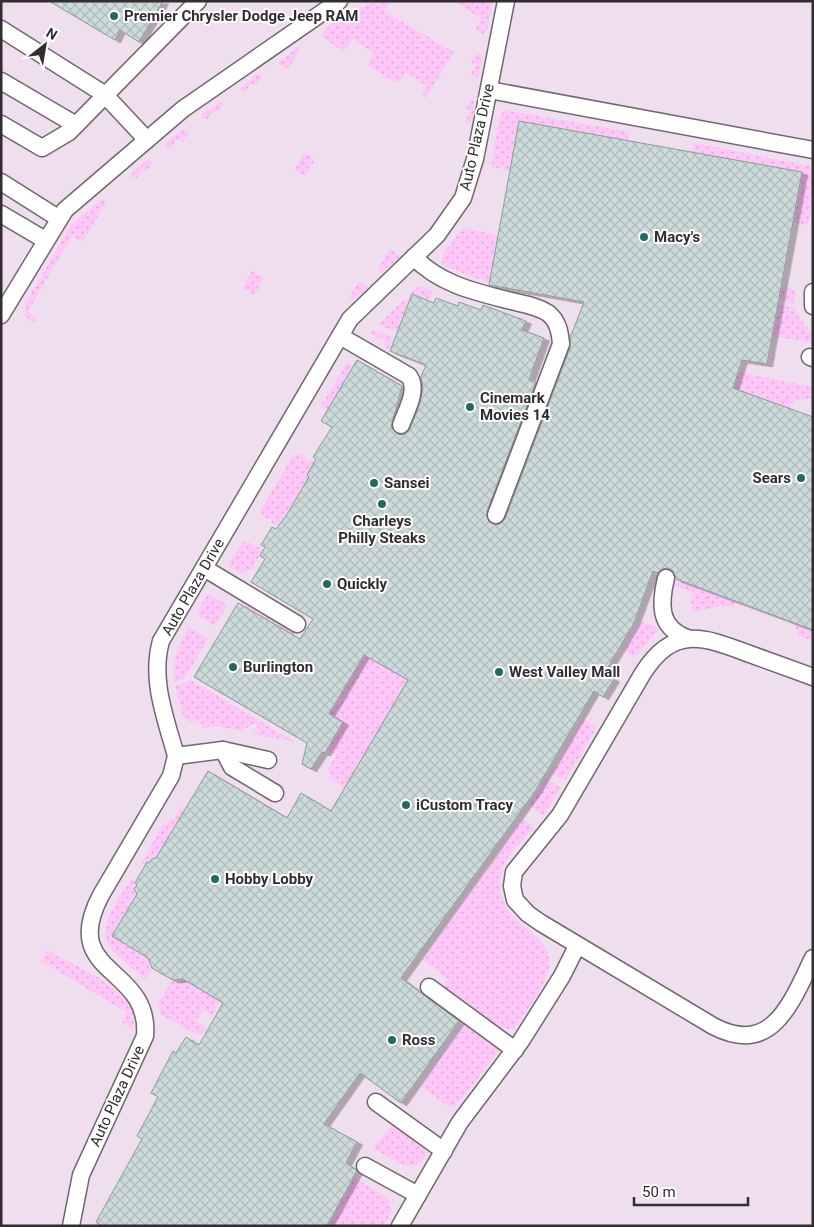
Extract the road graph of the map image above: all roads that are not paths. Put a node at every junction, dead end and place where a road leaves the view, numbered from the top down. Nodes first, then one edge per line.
1 (198, 1) edge
2 (339, 1) edge
3 (506, 1) edge
4 (1, 30) edge
5 (1, 81) edge
6 (488, 90) junction
7 (104, 94) junction
8 (1, 124) edge
9 (76, 125) junction
10 (146, 140) junction
11 (813, 150) edge
12 (1, 182) edge
13 (1, 214) edge
14 (58, 218) junction
15 (45, 240) junction
16 (414, 257) junction
17 (813, 292) edge
18 (813, 306) edge
19 (1, 315) edge
20 (340, 336) junction
21 (401, 425) dead end
22 (496, 515) dead end
23 (204, 568) junction
24 (666, 578) dead end
25 (297, 624) dead end
26 (687, 638) junction
27 (813, 677) edge
28 (223, 750) junction
29 (176, 756) junction
30 (268, 760) dead end
31 (275, 793) dead end
32 (577, 946) junction
33 (813, 958) edge
34 (429, 987) dead end
35 (515, 1050) junction
36 (376, 1102) dead end
37 (444, 1151) junction
38 (365, 1166) dead end
39 (418, 1195) junction
40 (71, 1226) edge
41 (400, 1226) edge

1 - 7 lane
2 - 10 lane
3 - 6 lane, Auto Plaza Drive
4 - 7 lane
5 - 9 lane
6 - 11 lane
6 - 16 lane, Auto Plaza Drive
7 - 9 lane
7 - 10 lane
8 - 9 lane
10 - 14 lane
12 - 14 lane
13 - 15 lane
14 - 15 lane
15 - 19 lane
16 - 20 lane, Auto Plaza Drive
16 - 22 lane
17 - 18 lane
20 - 21 lane
20 - 23 lane, Auto Plaza Drive
23 - 25 lane
23 - 29 lane, Auto Plaza Drive
24 - 26 lane
26 - 27 lane
26 - 32 lane
28 - 29 lane
28 - 30 lane
28 - 31 lane
29 - 40 lane, Auto Plaza Drive
32 - 33 lane
32 - 35 lane
34 - 35 lane
35 - 37 lane
36 - 37 lane
37 - 39 lane
38 - 39 lane
39 - 41 lane

